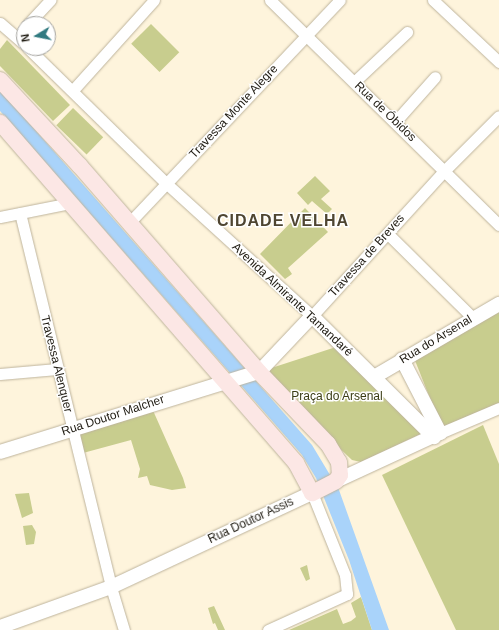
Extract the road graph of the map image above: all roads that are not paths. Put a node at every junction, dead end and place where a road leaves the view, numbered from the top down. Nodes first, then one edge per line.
1 (50, 0) edge
2 (154, 0) edge
3 (270, 0) edge
4 (340, 0) edge
5 (433, 0) edge
6 (35, 16) edge
7 (0, 23) edge
8 (407, 32) dead end
9 (307, 36) junction
10 (16, 37) edge
11 (37, 56) edge
12 (499, 62) edge
13 (435, 77) dead end
14 (0, 80) edge
15 (354, 82) junction
16 (73, 90) junction
17 (499, 116) edge
18 (395, 122) junction
19 (0, 123) edge
20 (445, 170) junction
21 (167, 184) junction
22 (70, 203) junction
23 (20, 213) junction
24 (0, 217) edge
25 (128, 224) junction
26 (499, 225) edge
27 (388, 234) junction
28 (499, 304) edge
29 (312, 316) junction
30 (473, 318) junction
31 (402, 359) junction
32 (56, 369) junction
33 (256, 373) junction
34 (0, 374) edge
35 (374, 377) junction
36 (230, 380) junction
37 (499, 408) edge
38 (72, 429) junction
39 (437, 435) junction
40 (0, 452) edge
41 (336, 481) junction
42 (316, 491) junction
43 (111, 587) junction
44 (2, 625) edge
45 (124, 630) edge
46 (268, 630) edge

1 - 6 street
2 - 16 street
3 - 9 street, Rua de Óbidos
4 - 9 street, Travessa Monte Alegre
5 - 12 street
7 - 10 street
8 - 15 street
9 - 15 street, Rua de Óbidos
9 - 21 street, Travessa Monte Alegre
11 - 16 street, Avenida Almirante Tamandaré
13 - 18 street
14 - 25 main road
15 - 18 street, Rua de Óbidos
16 - 21 street, Avenida Almirante Tamandaré
17 - 20 street, Travessa de Breves
18 - 20 street, Rua de Óbidos
19 - 22 main road
20 - 26 street, Rua de Óbidos
20 - 27 street, Travessa de Breves
21 - 25 street, Travessa Monte Alegre
21 - 29 street, Avenida Almirante Tamandaré
22 - 23 street
22 - 36 main road
23 - 24 street
23 - 32 street, Travessa Alenquer
25 - 33 main road
27 - 29 street, Travessa de Breves
27 - 30 street
28 - 30 street, Rua do Arsenal
29 - 33 street, Travessa de Breves
29 - 35 street, Avenida Almirante Tamandaré
30 - 31 street, Rua do Arsenal
31 - 35 street, Rua do Arsenal
31 - 39 street
32 - 34 street
32 - 38 street, Travessa Alenquer
33 - 36 street, Travessa de Breves
33 - 41 main road
35 - 39 street, Avenida Almirante Tamandaré
36 - 38 street, Rua Doutor Malcher
36 - 42 main road
37 - 39 street, Rua Doutor Assis
38 - 40 street, Rua Doutor Malcher
38 - 43 street, Travessa Alenquer
39 - 41 street, Rua Doutor Assis
41 - 42 main road, Rua Doutor Assis
42 - 43 street, Rua Doutor Assis
42 - 46 street
43 - 44 street, Rua Doutor Assis
43 - 45 street, Travessa Alenquer

